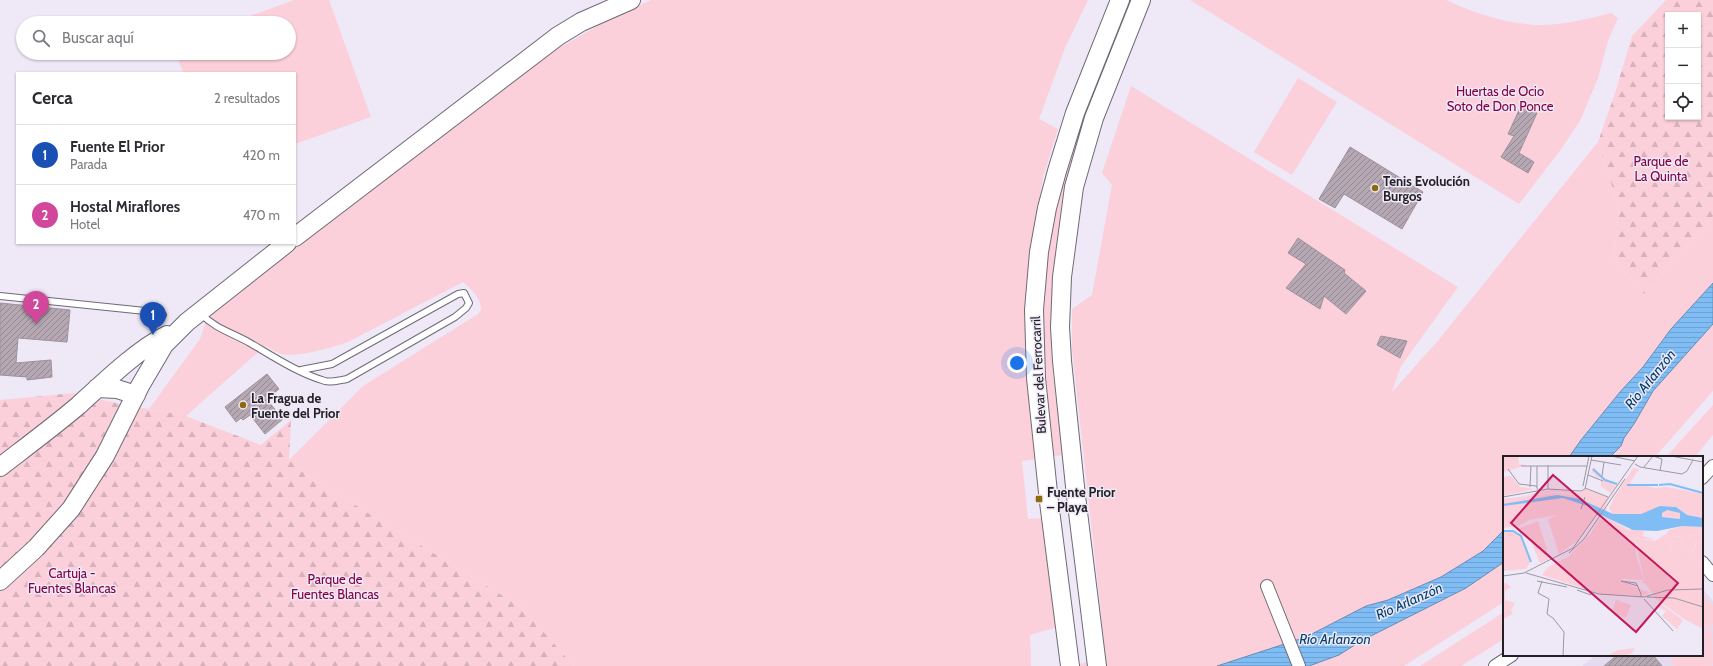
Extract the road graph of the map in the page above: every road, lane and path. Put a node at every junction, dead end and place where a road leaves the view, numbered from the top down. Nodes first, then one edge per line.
1 (631, 0) edge
2 (1120, 0) edge
3 (1141, 0) edge
4 (296, 236) edge
5 (287, 244) edge
6 (0, 296) edge
7 (199, 312) junction
8 (163, 315) dead end
9 (178, 329) junction
10 (301, 370) junction
11 (117, 372) junction
12 (97, 388) junction
13 (138, 390) junction
14 (1713, 466) edge
15 (0, 467) edge
16 (1703, 477) edge
17 (1703, 563) edge
18 (1713, 575) edge
19 (0, 581) edge
20 (1266, 586) dead end
21 (1510, 656) edge
22 (1070, 666) edge
23 (1097, 666) edge
24 (1300, 666) edge
25 (1495, 666) edge

1 - 4 main road
2 - 22 main road, Bulevar del Ferrocarril
3 - 23 main road, Bulevar del Ferrocarril
5 - 7 main road
6 - 8 lane
7 - 9 main road
7 - 10 lane
9 - 11 main road
9 - 13 main road
10 - 10 lane
11 - 12 main road
11 - 13 main road
12 - 13 main road
12 - 15 main road
13 - 19 main road
14 - 16 street
17 - 18 street
20 - 24 street
21 - 25 street

